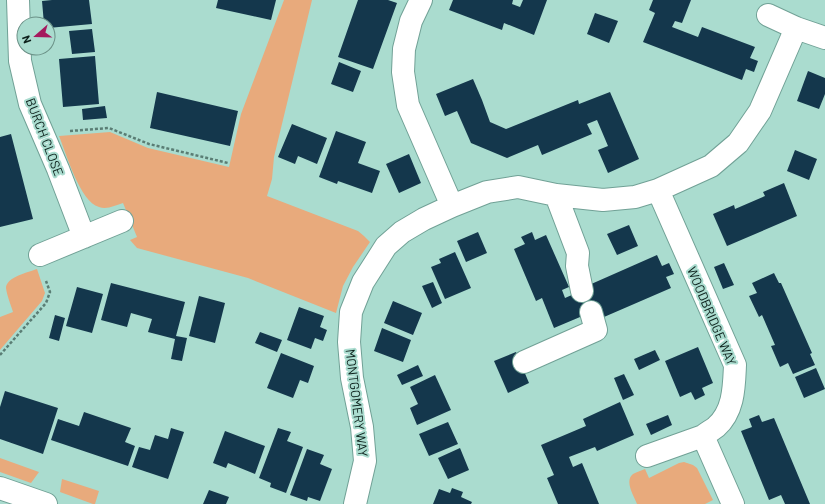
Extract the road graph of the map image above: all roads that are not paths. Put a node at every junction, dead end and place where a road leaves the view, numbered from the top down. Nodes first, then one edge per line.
1 (421, 0) edge
2 (12, 6) edge
3 (768, 15) dead end
4 (796, 28) junction
5 (825, 38) edge
6 (658, 190) junction
7 (556, 195) junction
8 (452, 206) junction
9 (122, 221) dead end
10 (84, 237) junction
11 (40, 255) road end
12 (582, 291) dead end
13 (591, 312) dead end
14 (524, 362) dead end
15 (702, 436) junction
16 (647, 456) dead end
17 (0, 488) edge
18 (46, 504) edge
19 (355, 504) edge
20 (733, 504) edge

1 - 8 street
2 - 10 street, BURCH CLOSE
3 - 4 street
4 - 5 street
4 - 6 street, MONTGOMERY WAY
6 - 7 street, MONTGOMERY WAY
6 - 15 street, WOODBRIDGE WAY
7 - 8 street, MONTGOMERY WAY
7 - 12 street
8 - 19 street, MONTGOMERY WAY
9 - 10 street
10 - 11 street
13 - 14 street
15 - 16 street, WOODBRIDGE WAY
15 - 20 street
17 - 18 street

